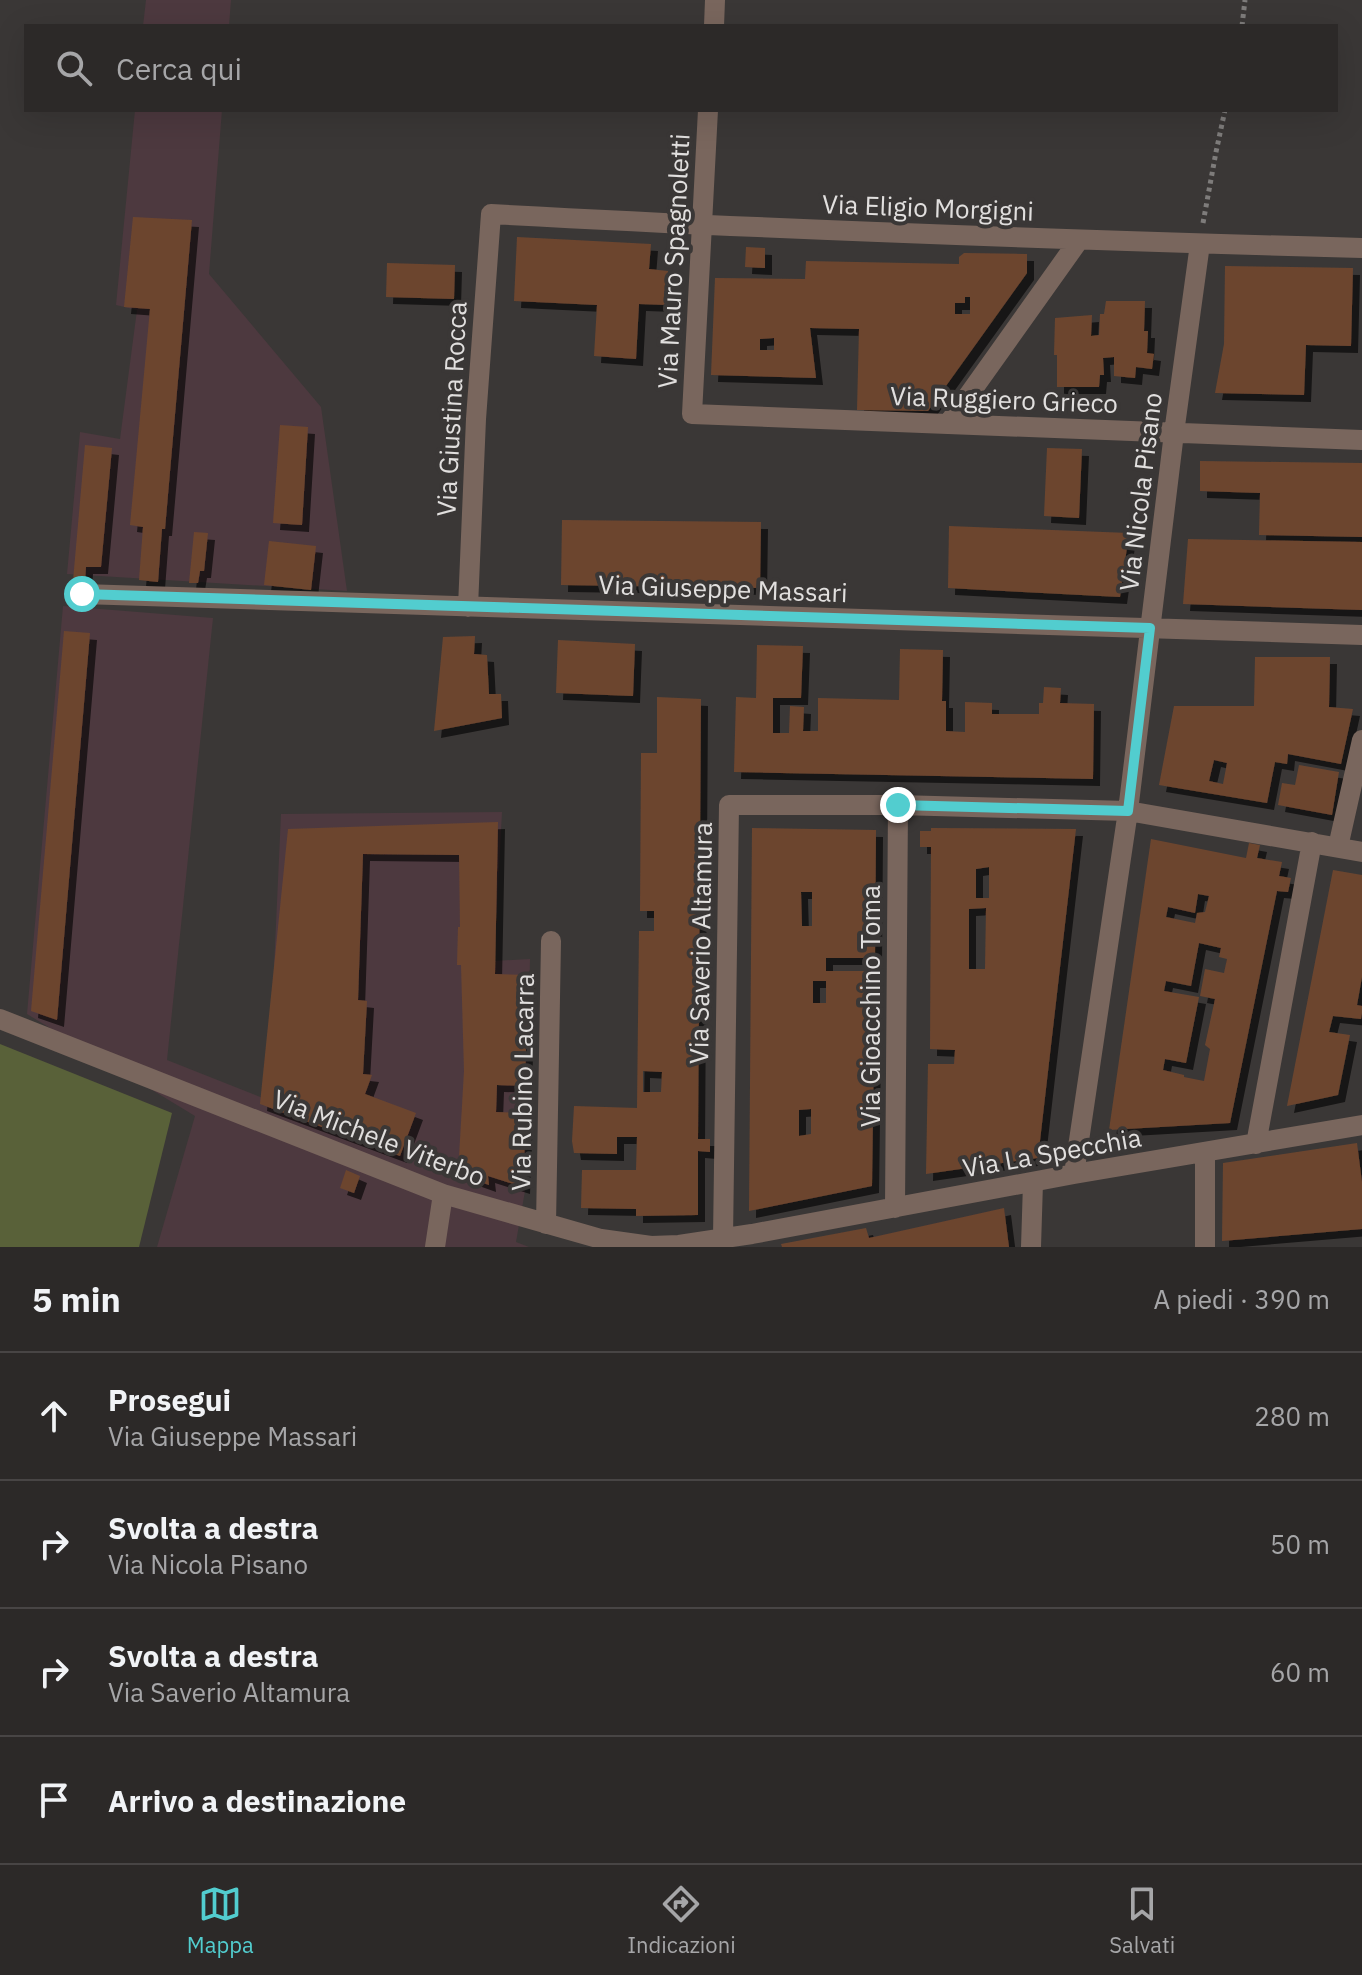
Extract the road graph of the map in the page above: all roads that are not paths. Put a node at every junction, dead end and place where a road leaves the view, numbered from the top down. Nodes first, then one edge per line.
1 (715, 0) edge
2 (714, 24) edge
3 (708, 112) edge
4 (491, 214) joint
5 (701, 225) junction
6 (1079, 240) junction
7 (1200, 244) junction
8 (1362, 248) edge
9 (692, 414) joint
10 (948, 424) junction
11 (1174, 433) junction
12 (1362, 440) edge
13 (82, 594) dead end
14 (468, 607) junction
15 (1150, 628) junction
16 (1362, 635) edge
17 (1362, 740) edge
18 (898, 805) junction
19 (1128, 811) junction
20 (1312, 842) junction
21 (1338, 847) junction
22 (1362, 852) edge
23 (551, 941) dead end
24 (0, 1019) edge
25 (1362, 1125) edge
26 (1256, 1144) junction
27 (1205, 1152) junction
28 (1074, 1174) junction
29 (1033, 1183) junction
30 (443, 1194) junction
31 (895, 1208) junction
32 (546, 1224) junction
33 (723, 1238) junction
34 (754, 1241) edge
35 (679, 1246) edge
36 (435, 1247) edge
37 (1031, 1247) edge
38 (1205, 1247) edge

1 - 2 street
3 - 5 street, Via Mauro Spagnoletti
4 - 5 street, Via Eligio Morgigni
4 - 14 street, Via Giustina Rocca
5 - 6 street, Via Eligio Morgigni
5 - 9 street, Via Mauro Spagnoletti
6 - 7 street, Via Eligio Morgigni
6 - 10 street
7 - 8 street, Via Eligio Morgigni
7 - 11 street, Via Nicola Pisano
9 - 10 street, Via Ruggiero Grieco
10 - 11 street, Via Ruggiero Grieco
11 - 12 street, Via Ruggiero Grieco
11 - 15 street, Via Nicola Pisano
13 - 14 street, Via Giuseppe Massari
14 - 15 street, Via Giuseppe Massari
15 - 16 street, Via Giuseppe Massari
15 - 19 street, Via Nicola Pisano
17 - 21 street
18 - 19 street, Via Saverio Altamura
18 - 31 street, Via Gioacchino Toma
18 - 33 street, Via Saverio Altamura
19 - 20 street, Via Saverio Altamura
19 - 28 street, Via Nicola Pisano
20 - 21 street, Via Saverio Altamura
20 - 26 street
21 - 22 street, Via Saverio Altamura
23 - 32 street, Via Rubino Lacarra
24 - 30 street, Via Michele Viterbo
25 - 26 street, Via La Specchia
26 - 27 street, Via La Specchia
27 - 28 street, Via La Specchia
27 - 38 street
28 - 29 street, Via La Specchia
29 - 31 street, Via La Specchia
29 - 37 street
30 - 32 street, Via Michele Viterbo
30 - 36 street
31 - 34 street, Via La Specchia
32 - 35 street, Via Michele Viterbo
33 - 34 street, Via Michele Viterbo
33 - 35 street, Via Michele Viterbo

